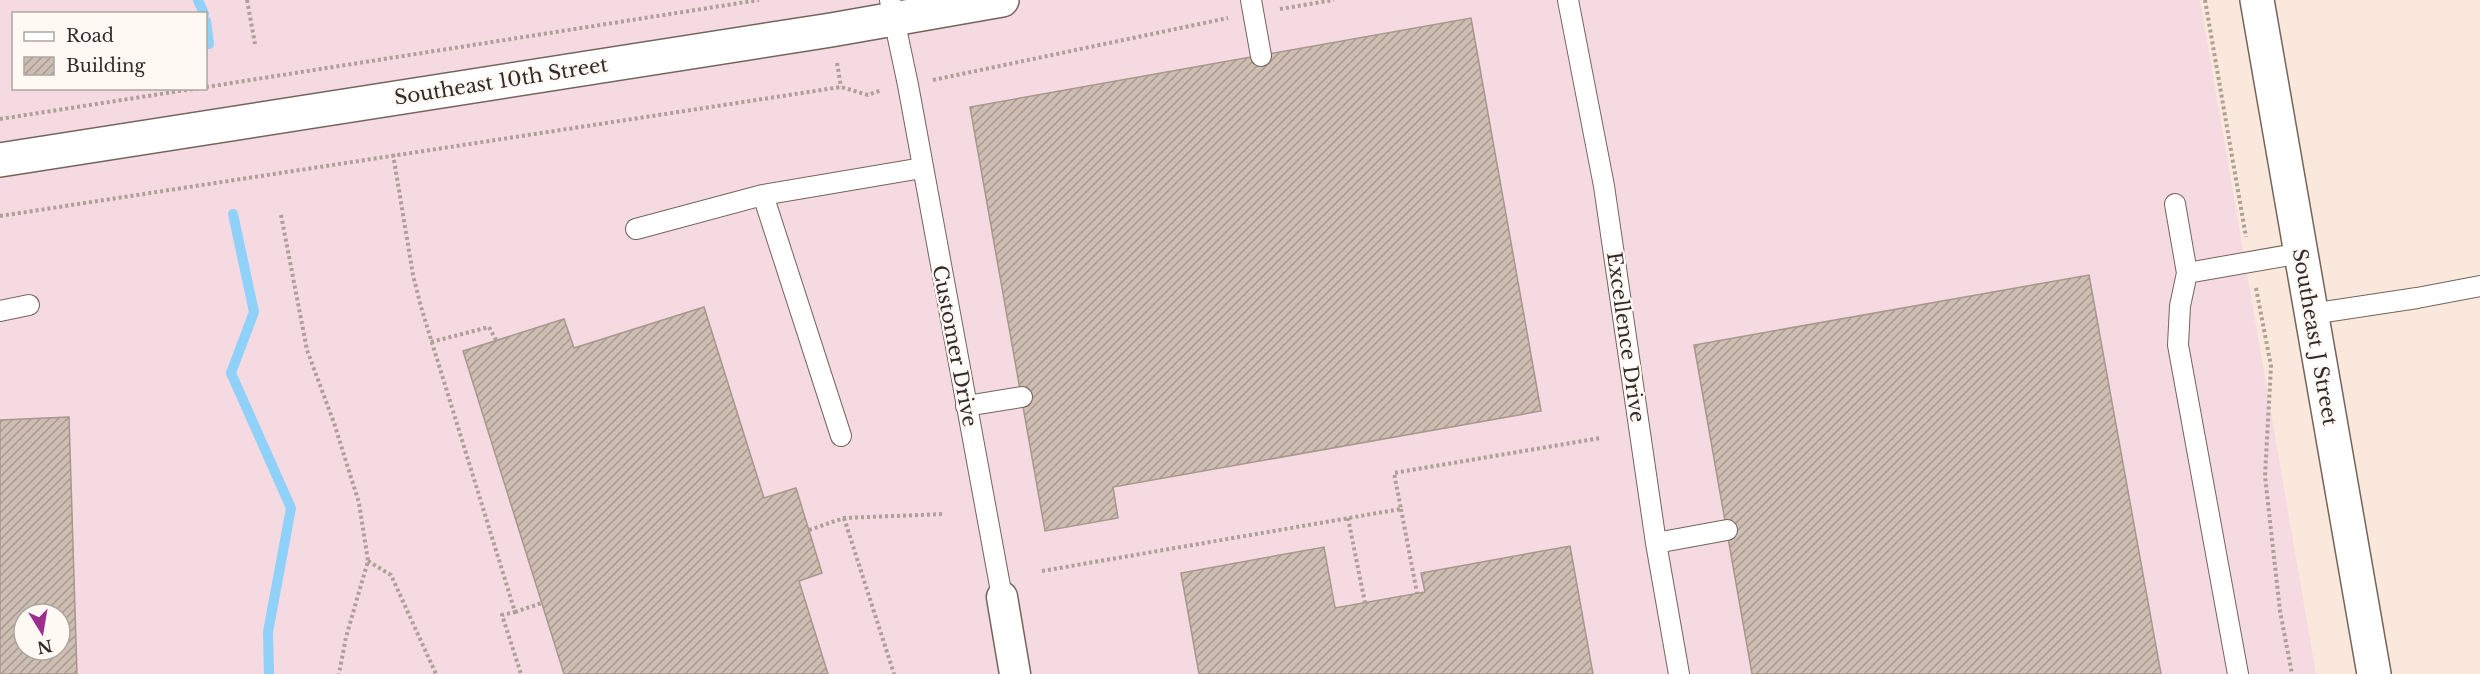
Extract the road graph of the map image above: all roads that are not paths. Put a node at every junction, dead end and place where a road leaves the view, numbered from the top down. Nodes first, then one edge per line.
1 (1002, 0) edge
2 (1568, 0) edge
3 (2257, 0) edge
4 (1252, 6) edge
5 (892, 9) edge
6 (1261, 56) dead end
7 (0, 160) edge
8 (922, 168) junction
9 (763, 195) junction
10 (2175, 204) dead end
11 (636, 229) dead end
12 (2301, 253) junction
13 (2187, 273) junction
14 (2480, 286) edge
15 (29, 305) dead end
16 (0, 311) edge
17 (2311, 314) junction
18 (1022, 397) dead end
19 (966, 406) junction
20 (841, 436) dead end
21 (1726, 530) dead end
22 (1656, 543) junction
23 (1002, 597) joint
24 (1016, 674) edge
25 (1679, 674) edge
26 (2238, 674) edge
27 (2374, 674) edge

1 - 5 street, Southeast 10th Street
2 - 22 lane, Excellence Drive
3 - 12 street, Southeast J Street
4 - 6 lane
5 - 7 street, Southeast 10th Street
5 - 8 lane, Customer Drive
8 - 9 lane
8 - 19 lane, Customer Drive
9 - 11 lane
9 - 20 lane
10 - 13 lane
12 - 13 lane
12 - 17 street, Southeast J Street
13 - 26 lane
14 - 17 lane
15 - 16 lane
17 - 27 street, Southeast J Street
18 - 19 lane
19 - 23 lane, Customer Drive
21 - 22 lane
22 - 25 lane, Excellence Drive
23 - 24 street, Customer Drive

